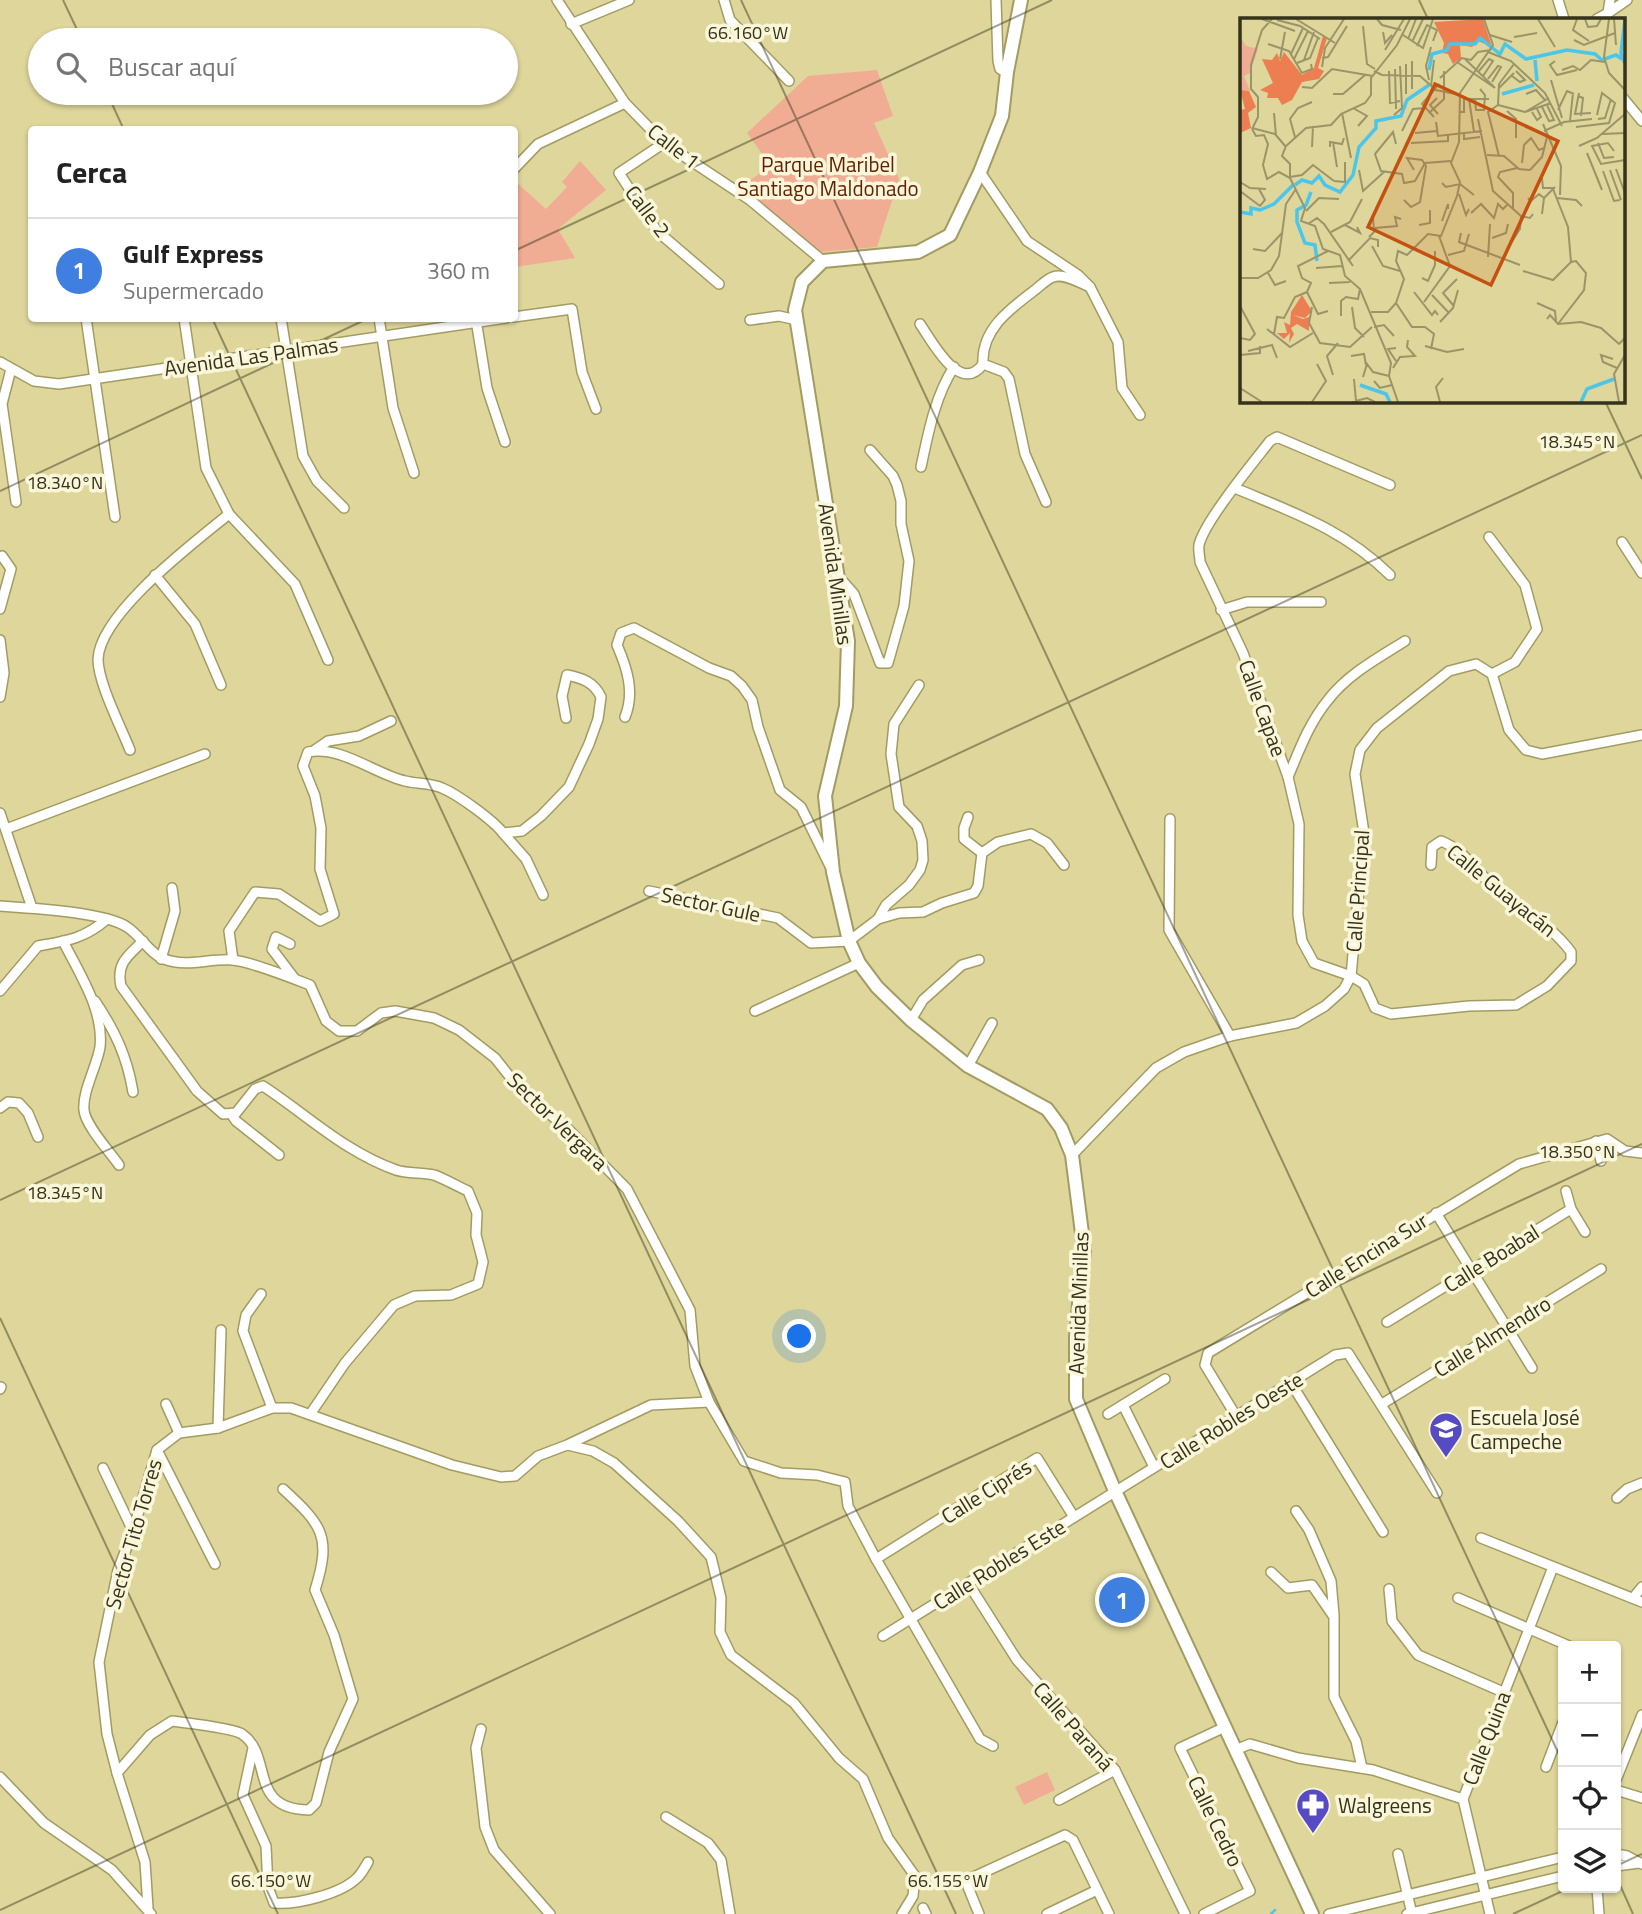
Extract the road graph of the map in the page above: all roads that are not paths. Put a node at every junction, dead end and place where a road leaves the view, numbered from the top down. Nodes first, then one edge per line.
1 (556, 0) edge
2 (629, 0) edge
3 (724, 0) edge
4 (996, 0) edge
5 (1021, 0) edge
6 (1558, 0) edge
7 (1611, 0) edge
8 (1627, 0) edge
9 (1608, 13) junction
10 (1564, 18) edge
11 (1599, 18) edge
12 (571, 24) junction
13 (1007, 72) junction
14 (789, 81) dead end
15 (1624, 98) edge
16 (625, 103) junction
17 (1642, 121) edge
18 (664, 143) junction
19 (518, 165) edge
20 (980, 172) junction
21 (823, 261) junction
22 (719, 284) dead end
23 (1090, 288) junction
24 (518, 316) edge
25 (750, 320) dead end
26 (797, 320) junction
27 (87, 322) edge
28 (185, 322) edge
29 (282, 322) edge
30 (380, 322) edge
31 (470, 322) edge
32 (476, 322) edge
33 (920, 324) dead end
34 (382, 337) junction
35 (286, 351) junction
36 (0, 362) edge
37 (983, 364) junction
38 (191, 365) junction
39 (954, 367) junction
40 (11, 369) junction
41 (95, 379) junction
42 (596, 409) dead end
43 (1140, 415) dead end
44 (505, 442) dead end
45 (870, 450) dead end
46 (922, 467) dead end
47 (414, 473) dead end
48 (1390, 485) dead end
49 (1235, 488) junction
50 (16, 502) dead end
51 (1046, 502) dead end
52 (344, 508) dead end
53 (229, 514) junction
54 (116, 517) dead end
55 (1489, 537) dead end
56 (1622, 542) dead end
57 (2, 556) dead end
58 (1642, 573) edge
59 (155, 575) junction
60 (1390, 575) dead end
61 (838, 576) junction
62 (1321, 602) dead end
63 (0, 609) edge
64 (1222, 610) junction
65 (0, 640) edge
66 (1405, 641) dead end
67 (328, 660) dead end
68 (1492, 674) junction
69 (221, 685) dead end
70 (919, 685) dead end
71 (0, 697) edge
72 (625, 716) dead end
73 (566, 718) dead end
74 (391, 721) dead end
75 (1642, 735) edge
76 (130, 750) dead end
77 (315, 750) junction
78 (205, 754) dead end
79 (1288, 777) junction
80 (1, 815) edge
81 (968, 817) dead end
82 (1170, 820) dead end
83 (6, 829) junction
84 (503, 833) junction
85 (982, 853) junction
86 (1064, 865) dead end
87 (1431, 865) dead end
88 (833, 872) junction
89 (172, 888) dead end
90 (649, 891) dead end
91 (543, 895) dead end
92 (0, 906) edge
93 (32, 908) junction
94 (107, 919) junction
95 (878, 919) junction
96 (63, 941) junction
97 (143, 941) junction
98 (849, 941) junction
99 (290, 944) dead end
100 (161, 959) junction
101 (233, 960) junction
102 (979, 960) dead end
103 (859, 963) junction
104 (1351, 976) junction
105 (295, 979) junction
106 (0, 991) edge
107 (91, 995) junction
108 (755, 1011) dead end
109 (911, 1020) junction
110 (992, 1023) dead end
111 (1230, 1036) junction
112 (968, 1066) junction
113 (133, 1092) dead end
114 (0, 1108) edge
115 (232, 1115) junction
116 (38, 1137) dead end
117 (1596, 1141) junction
118 (1642, 1153) edge
119 (279, 1155) dead end
120 (1072, 1155) junction
121 (1601, 1160) dead end
122 (119, 1165) dead end
123 (1566, 1191) dead end
124 (1571, 1209) junction
125 (1436, 1213) junction
126 (1585, 1232) dead end
127 (1601, 1269) dead end
128 (1471, 1270) junction
129 (261, 1294) dead end
130 (1387, 1322) dead end
131 (1507, 1327) junction
132 (221, 1330) dead end
133 (1532, 1368) dead end
134 (1165, 1379) dead end
135 (1291, 1383) junction
136 (709, 1402) junction
137 (166, 1404) dead end
138 (1382, 1404) junction
139 (1124, 1405) junction
140 (272, 1408) junction
141 (311, 1413) junction
142 (1108, 1414) dead end
143 (1236, 1416) junction
144 (218, 1428) junction
145 (180, 1433) junction
146 (567, 1445) junction
147 (158, 1450) junction
148 (1154, 1467) junction
149 (103, 1468) dead end
150 (1642, 1483) edge
151 (283, 1489) dead end
152 (1115, 1491) junction
153 (1437, 1493) dead end
154 (1617, 1498) dead end
155 (1296, 1511) dead end
156 (1074, 1517) junction
157 (133, 1531) junction
158 (1383, 1532) dead end
159 (1481, 1538) dead end
160 (876, 1559) junction
161 (215, 1563) dead end
162 (1553, 1567) junction
163 (1271, 1572) dead end
164 (968, 1583) junction
165 (1642, 1587) edge
166 (1389, 1589) dead end
167 (1458, 1598) dead end
168 (1637, 1600) edge
169 (1334, 1617) junction
170 (910, 1618) junction
171 (1528, 1629) junction
172 (883, 1636) dead end
173 (1558, 1641) edge
174 (1503, 1692) junction
175 (1642, 1715) edge
176 (1225, 1727) junction
177 (481, 1729) dead end
178 (1558, 1735) edge
179 (254, 1746) junction
180 (993, 1746) dead end
181 (1235, 1750) junction
182 (1546, 1767) dead end
183 (1362, 1768) junction
184 (1621, 1768) edge
185 (1115, 1770) junction
186 (117, 1773) junction
187 (0, 1777) edge
188 (1621, 1792) edge
189 (1463, 1798) junction
190 (1642, 1798) edge
191 (1059, 1800) dead end
192 (666, 1817) dead end
193 (1398, 1854) dead end
194 (1621, 1855) edge
195 (1558, 1858) edge
196 (368, 1862) dead end
197 (1640, 1863) edge
198 (1621, 1865) edge
199 (1480, 1876) junction
200 (1558, 1877) edge
201 (1097, 1890) junction
202 (1597, 1893) edge
203 (1485, 1894) junction
204 (1408, 1895) junction
205 (150, 1911) edge
206 (551, 1914) edge
207 (730, 1914) edge
208 (902, 1914) edge
209 (979, 1914) edge
210 (1047, 1914) edge
211 (1109, 1914) edge
212 (1185, 1914) edge
213 (1203, 1914) edge
214 (1312, 1914) edge
215 (1329, 1914) edge
216 (1410, 1914) edge
217 (1490, 1914) edge
218 (1599, 1914) edge

1 - 12 street, Calle 1
2 - 12 street
3 - 14 street
4 - 13 street
5 - 13 street
6 - 10 street
7 - 9 street
8 - 9 street
9 - 11 street
12 - 16 street, Calle 1
13 - 20 street
15 - 17 street
16 - 18 street, Calle 1
16 - 19 street
18 - 21 street, Calle 1
18 - 22 street, Calle 2
20 - 21 street
20 - 23 street
21 - 26 street, Avenida Minillas
23 - 37 street
23 - 43 street
24 - 42 street
25 - 26 street
26 - 61 street, Avenida Minillas
27 - 41 street
28 - 38 street
29 - 35 street
30 - 34 street
31 - 34 street, Avenida Las Palmas
32 - 44 street
33 - 39 street
34 - 35 street, Avenida Las Palmas
34 - 47 street
35 - 38 street, Avenida Las Palmas
35 - 52 street
36 - 40 street, Avenida Las Palmas
37 - 39 street
37 - 51 street
38 - 41 street, Avenida Las Palmas
38 - 53 street
39 - 46 street
40 - 41 street, Avenida Las Palmas
40 - 50 street
41 - 54 street
45 - 61 street
48 - 49 street, Calle Capae
49 - 60 street
49 - 64 street, Calle Capae
53 - 59 street
53 - 67 street
55 - 68 street
56 - 58 street
57 - 63 street
59 - 69 street
59 - 76 street
61 - 88 street, Avenida Minillas
62 - 64 street
64 - 79 street, Calle Capae
65 - 71 street
66 - 79 street
68 - 75 street
68 - 104 street, Calle Principal
70 - 95 street
72 - 88 street
73 - 84 street
74 - 77 street
77 - 84 street
77 - 101 street
78 - 83 street
79 - 104 street, Calle Capae
80 - 83 street
81 - 85 street
82 - 111 street
83 - 93 street
84 - 91 street
85 - 86 street
85 - 95 street
87 - 104 street, Calle Guayacán
88 - 98 street, Avenida Minillas
89 - 100 street
90 - 98 street, Sector Gule
92 - 93 street
93 - 94 street
94 - 96 street
94 - 97 street
95 - 98 street
96 - 106 street
96 - 107 street
97 - 100 street
97 - 115 street
98 - 103 street, Avenida Minillas
99 - 105 street
100 - 101 street, Sector Vergara
101 - 105 street, Sector Vergara
102 - 109 street
103 - 108 street
103 - 109 street, Avenida Minillas
104 - 111 street, Calle Principal
105 - 136 street, Sector Vergara
107 - 113 street
107 - 122 street
109 - 112 street, Avenida Minillas
110 - 112 street
111 - 120 street, Calle Principal
112 - 120 street, Avenida Minillas
114 - 116 street
115 - 119 street
115 - 141 street
117 - 118 street
117 - 121 street
117 - 125 street, Calle Encina Sur
120 - 152 street, Avenida Minillas
123 - 124 street
124 - 126 street
124 - 128 street, Calle Boabal
125 - 128 street
125 - 143 street, Calle Encina Sur
127 - 131 street, Calle Almendro
128 - 130 street, Calle Boabal
128 - 131 street
129 - 140 street
131 - 133 street
131 - 138 street, Calle Almendro
132 - 144 street
134 - 139 street
135 - 138 street, Calle Robles Oeste
135 - 143 street, Calle Robles Oeste
135 - 158 street
136 - 146 street
136 - 160 street, Sector Vergara
137 - 145 street
138 - 153 street
139 - 142 street
139 - 148 street
140 - 141 street
140 - 144 street
141 - 146 street
143 - 148 street, Calle Robles Oeste
144 - 145 street
145 - 147 street, Sector Tito Torres
146 - 208 street
147 - 157 street, Sector Tito Torres
147 - 161 street
148 - 152 street, Calle Robles Oeste
149 - 157 street
150 - 154 street
151 - 179 street
152 - 156 street, Calle Robles Este
152 - 176 street, Avenida Minillas
155 - 169 street
156 - 160 street, Calle Ciprés
156 - 164 street, Calle Robles Este
157 - 186 street, Sector Tito Torres
159 - 162 street
160 - 170 street
162 - 168 street
162 - 171 street, Calle Quina
163 - 169 street
164 - 170 street, Calle Robles Este
164 - 185 street, Calle Paraná
165 - 168 street
166 - 174 street
167 - 171 street
169 - 183 street
170 - 172 street, Calle Robles Este
170 - 180 street
171 - 173 street
171 - 174 street, Calle Quina
174 - 189 street, Calle Quina
175 - 184 street
176 - 181 street, Avenida Minillas
176 - 213 street, Calle Cedro
177 - 206 street
178 - 182 street
179 - 186 street
179 - 196 street
181 - 183 street
181 - 214 street, Avenida Minillas
183 - 189 street
185 - 191 street
185 - 212 street, Calle Paraná
186 - 205 street, Sector Tito Torres
187 - 205 street
188 - 190 street
189 - 199 street, Calle Quina
192 - 207 street
193 - 204 street
194 - 197 street
195 - 199 street
197 - 198 street
199 - 203 street, Calle Quina
199 - 204 street
200 - 203 street
201 - 209 street
201 - 210 street
201 - 211 street
202 - 218 street
203 - 216 street
203 - 217 street, Calle Quina
204 - 215 street
204 - 216 street

